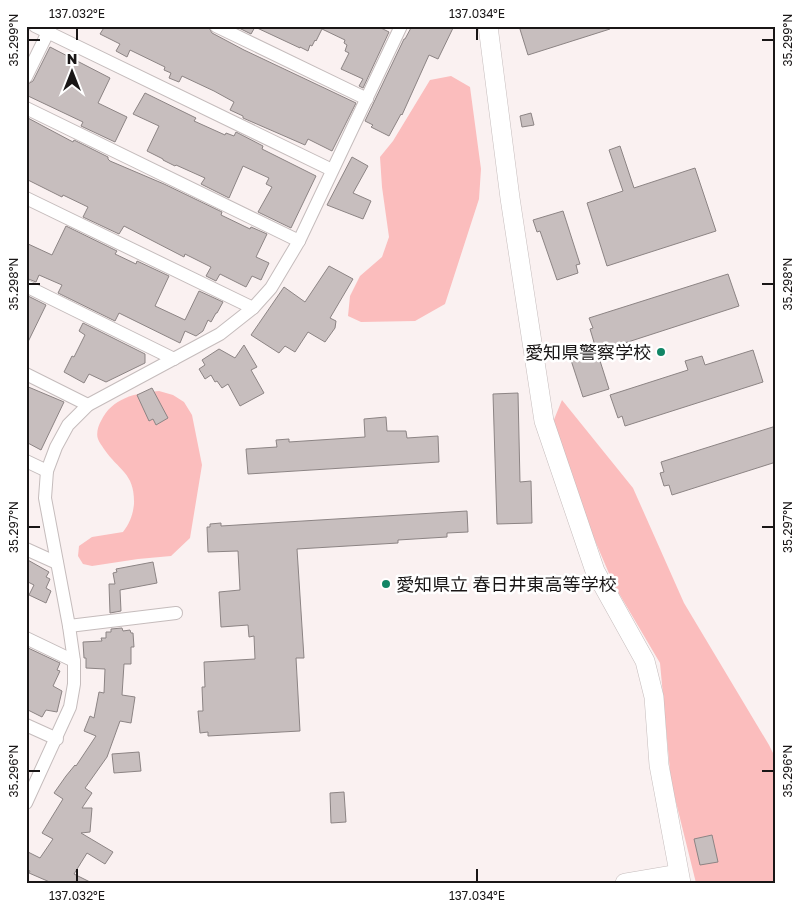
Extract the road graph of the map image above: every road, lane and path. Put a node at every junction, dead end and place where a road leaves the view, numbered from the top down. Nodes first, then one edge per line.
1 (35, 26) edge
2 (216, 26) edge
3 (488, 26) edge
4 (401, 27) edge
5 (49, 29) edge
6 (26, 77) edge
7 (367, 99) junction
8 (26, 108) edge
9 (332, 170) junction
10 (26, 198) edge
11 (299, 241) junction
12 (26, 286) edge
13 (253, 308) junction
14 (174, 359) junction
15 (26, 374) edge
16 (88, 405) junction
17 (26, 461) edge
18 (47, 471) junction
19 (26, 549) edge
20 (57, 563) junction
21 (176, 613) dead end
22 (69, 626) junction
23 (26, 638) edge
24 (74, 661) junction
25 (26, 725) edge
26 (57, 739) junction
27 (26, 803) edge
28 (680, 878) edge
29 (625, 883) edge

1 - 5 street
2 - 7 street
3 - 28 street
4 - 7 street
5 - 6 street
5 - 9 street
7 - 9 street
8 - 11 street
9 - 11 street
10 - 13 street
11 - 13 street
12 - 14 street
13 - 14 street
14 - 16 street
15 - 16 street
16 - 18 street
17 - 18 street
18 - 20 street
19 - 20 street
20 - 22 street
21 - 22 street
22 - 24 street
23 - 24 street
24 - 26 street
25 - 26 street
26 - 27 street
28 - 29 street

